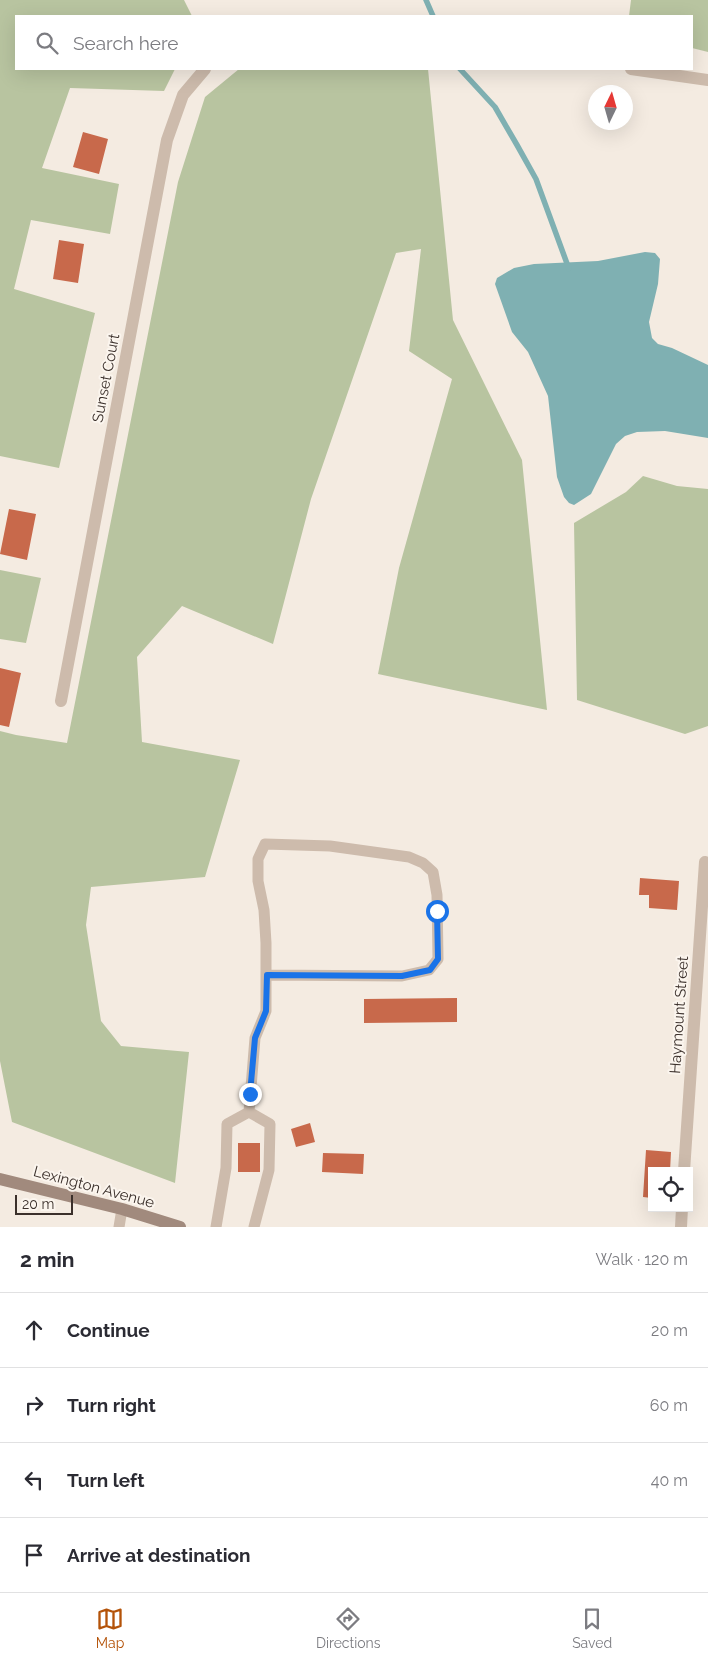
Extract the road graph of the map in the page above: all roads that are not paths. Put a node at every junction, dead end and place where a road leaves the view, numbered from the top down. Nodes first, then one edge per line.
1 (204, 70) edge
2 (638, 70) edge
3 (708, 80) edge
4 (62, 702) dead end
5 (705, 862) dead end
6 (267, 975) junction
7 (248, 1112) junction
8 (684, 1167) edge
9 (0, 1179) edge
10 (122, 1209) junction
11 (682, 1212) edge
12 (119, 1227) edge
13 (180, 1227) edge
14 (216, 1227) edge
15 (254, 1227) edge
16 (681, 1227) edge

1 - 4 street, Sunset Court
2 - 3 street
5 - 8 street, Haymount Street
6 - 6 lane
6 - 7 lane
7 - 14 lane
7 - 15 lane
9 - 10 main road, Lexington Avenue
10 - 12 lane
10 - 13 main road, Lexington Avenue
11 - 16 street

